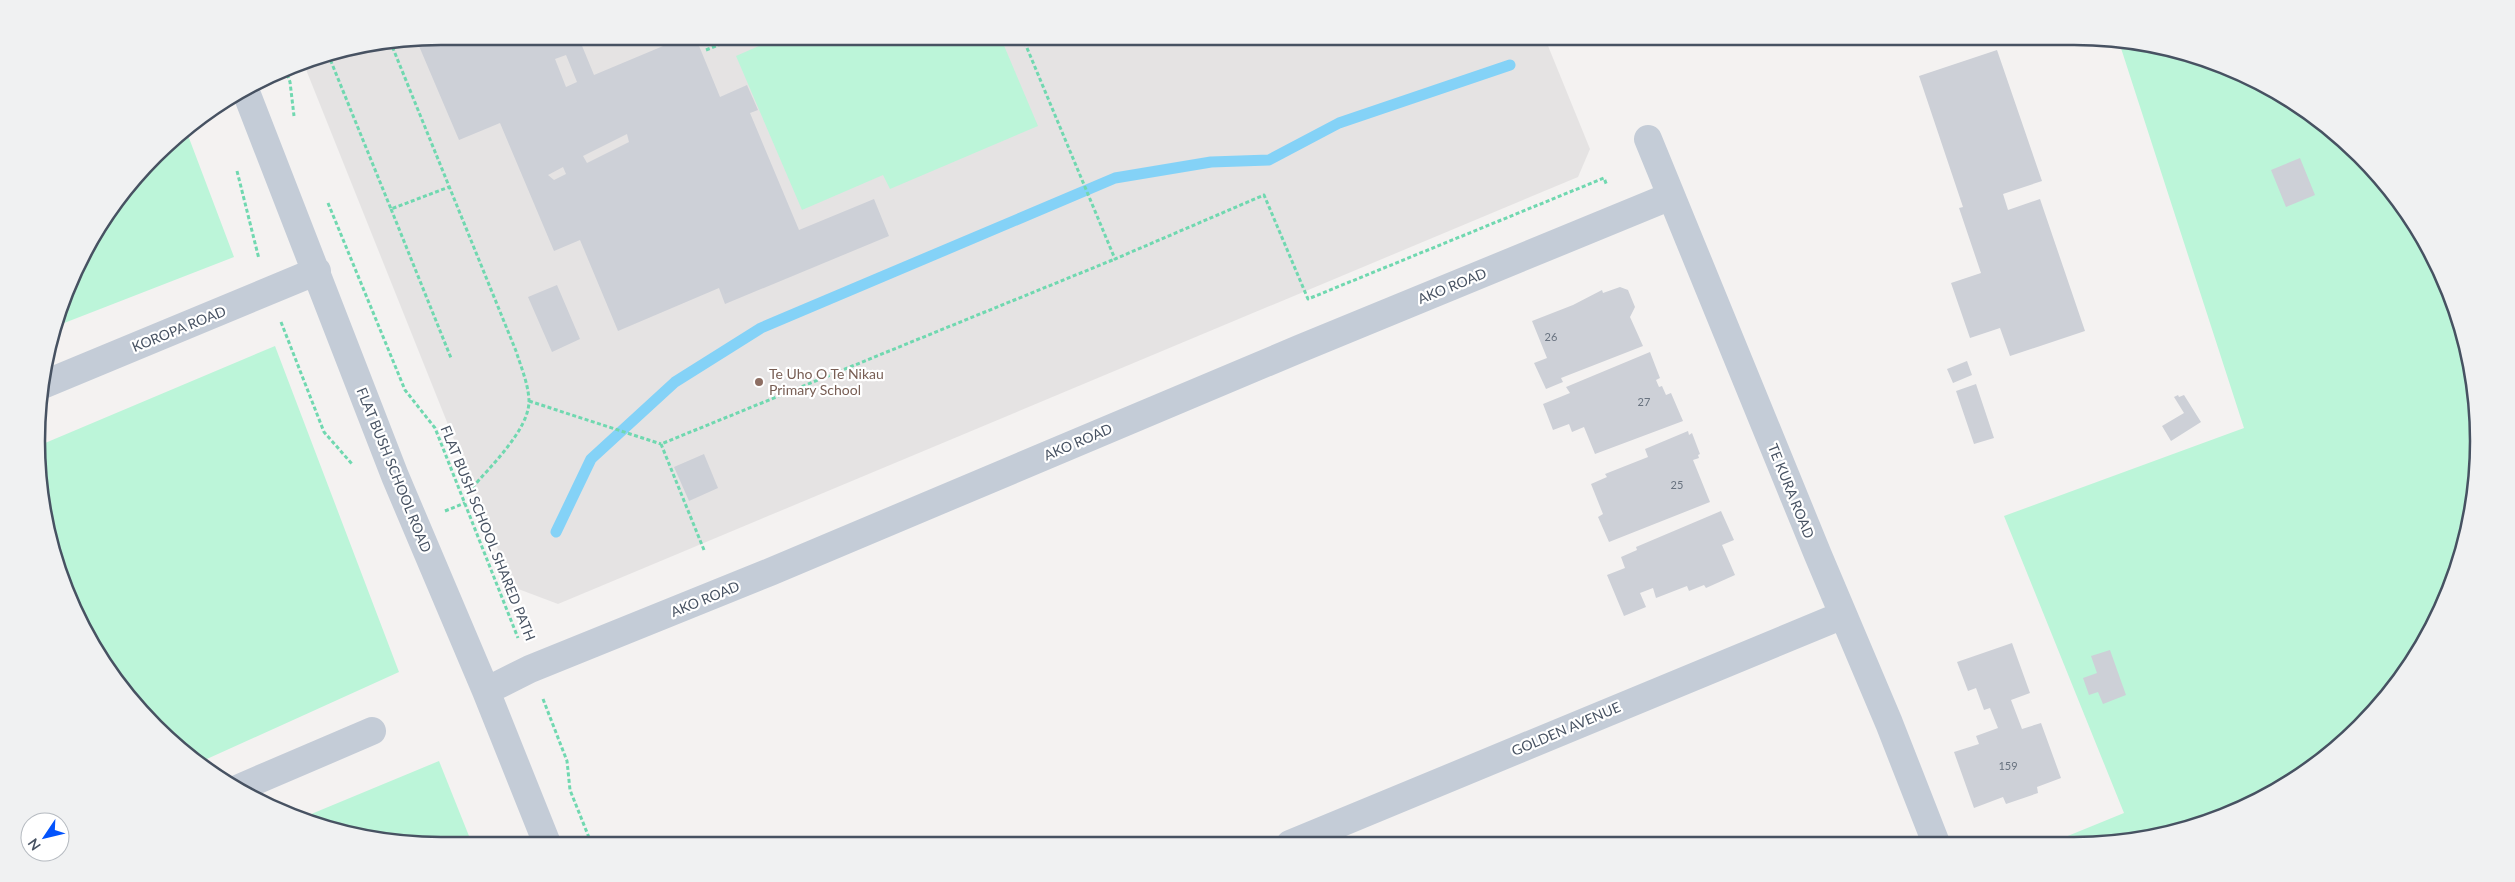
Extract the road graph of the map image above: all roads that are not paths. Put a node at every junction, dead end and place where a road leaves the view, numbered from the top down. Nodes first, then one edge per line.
1 (247, 96) edge
2 (1648, 139) dead end
3 (1671, 196) junction
4 (317, 271) junction
5 (49, 382) edge
6 (1843, 615) junction
7 (486, 691) junction
8 (372, 731) dead end
9 (245, 785) edge
10 (544, 837) edge
11 (1307, 837) edge
12 (1934, 837) edge

1 - 4 street, FLAT BUSH SCHOOL ROAD
2 - 3 street, TE KURA ROAD
3 - 6 street, TE KURA ROAD
3 - 7 street, AKO ROAD
4 - 5 street, KOROPA ROAD
4 - 7 street, FLAT BUSH SCHOOL ROAD
6 - 11 street, GOLDEN AVENUE
6 - 12 street, TE KURA ROAD
7 - 10 street, FLAT BUSH SCHOOL ROAD
8 - 9 street

